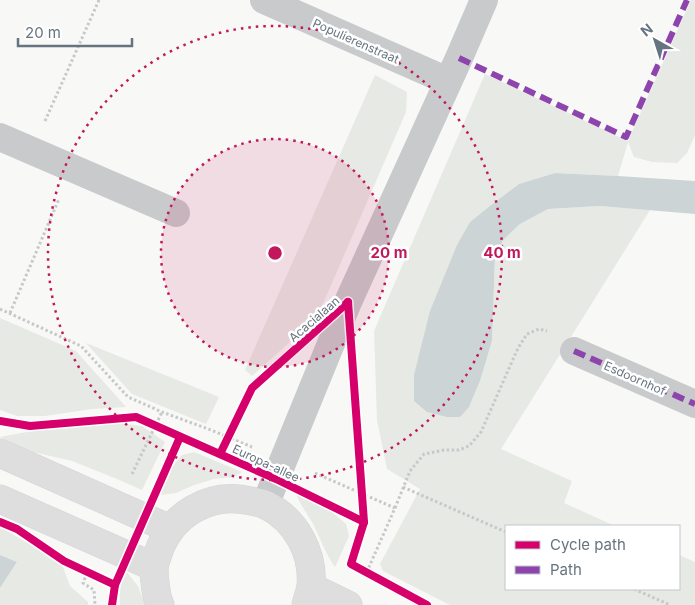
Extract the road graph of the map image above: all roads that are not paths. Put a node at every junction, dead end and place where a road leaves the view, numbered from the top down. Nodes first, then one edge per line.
1 (264, 0) edge
2 (484, 0) edge
3 (448, 81) junction
4 (0, 137) edge
5 (176, 213) dead end
6 (574, 351) road end
7 (695, 404) edge
8 (0, 453) edge
9 (0, 499) edge
10 (265, 505) junction
11 (170, 528) junction
12 (154, 567) junction
13 (308, 596) edge
14 (342, 602) edge
15 (160, 605) edge

1 - 3 street, Populierenstraat
2 - 3 street, Acacialaan
3 - 10 street, Acacialaan
4 - 5 street
6 - 7 street, Esdoornhof
8 - 11 main road
9 - 12 main road
10 - 11 main road
10 - 13 main road
11 - 12 main road
12 - 15 main road
13 - 14 main road

